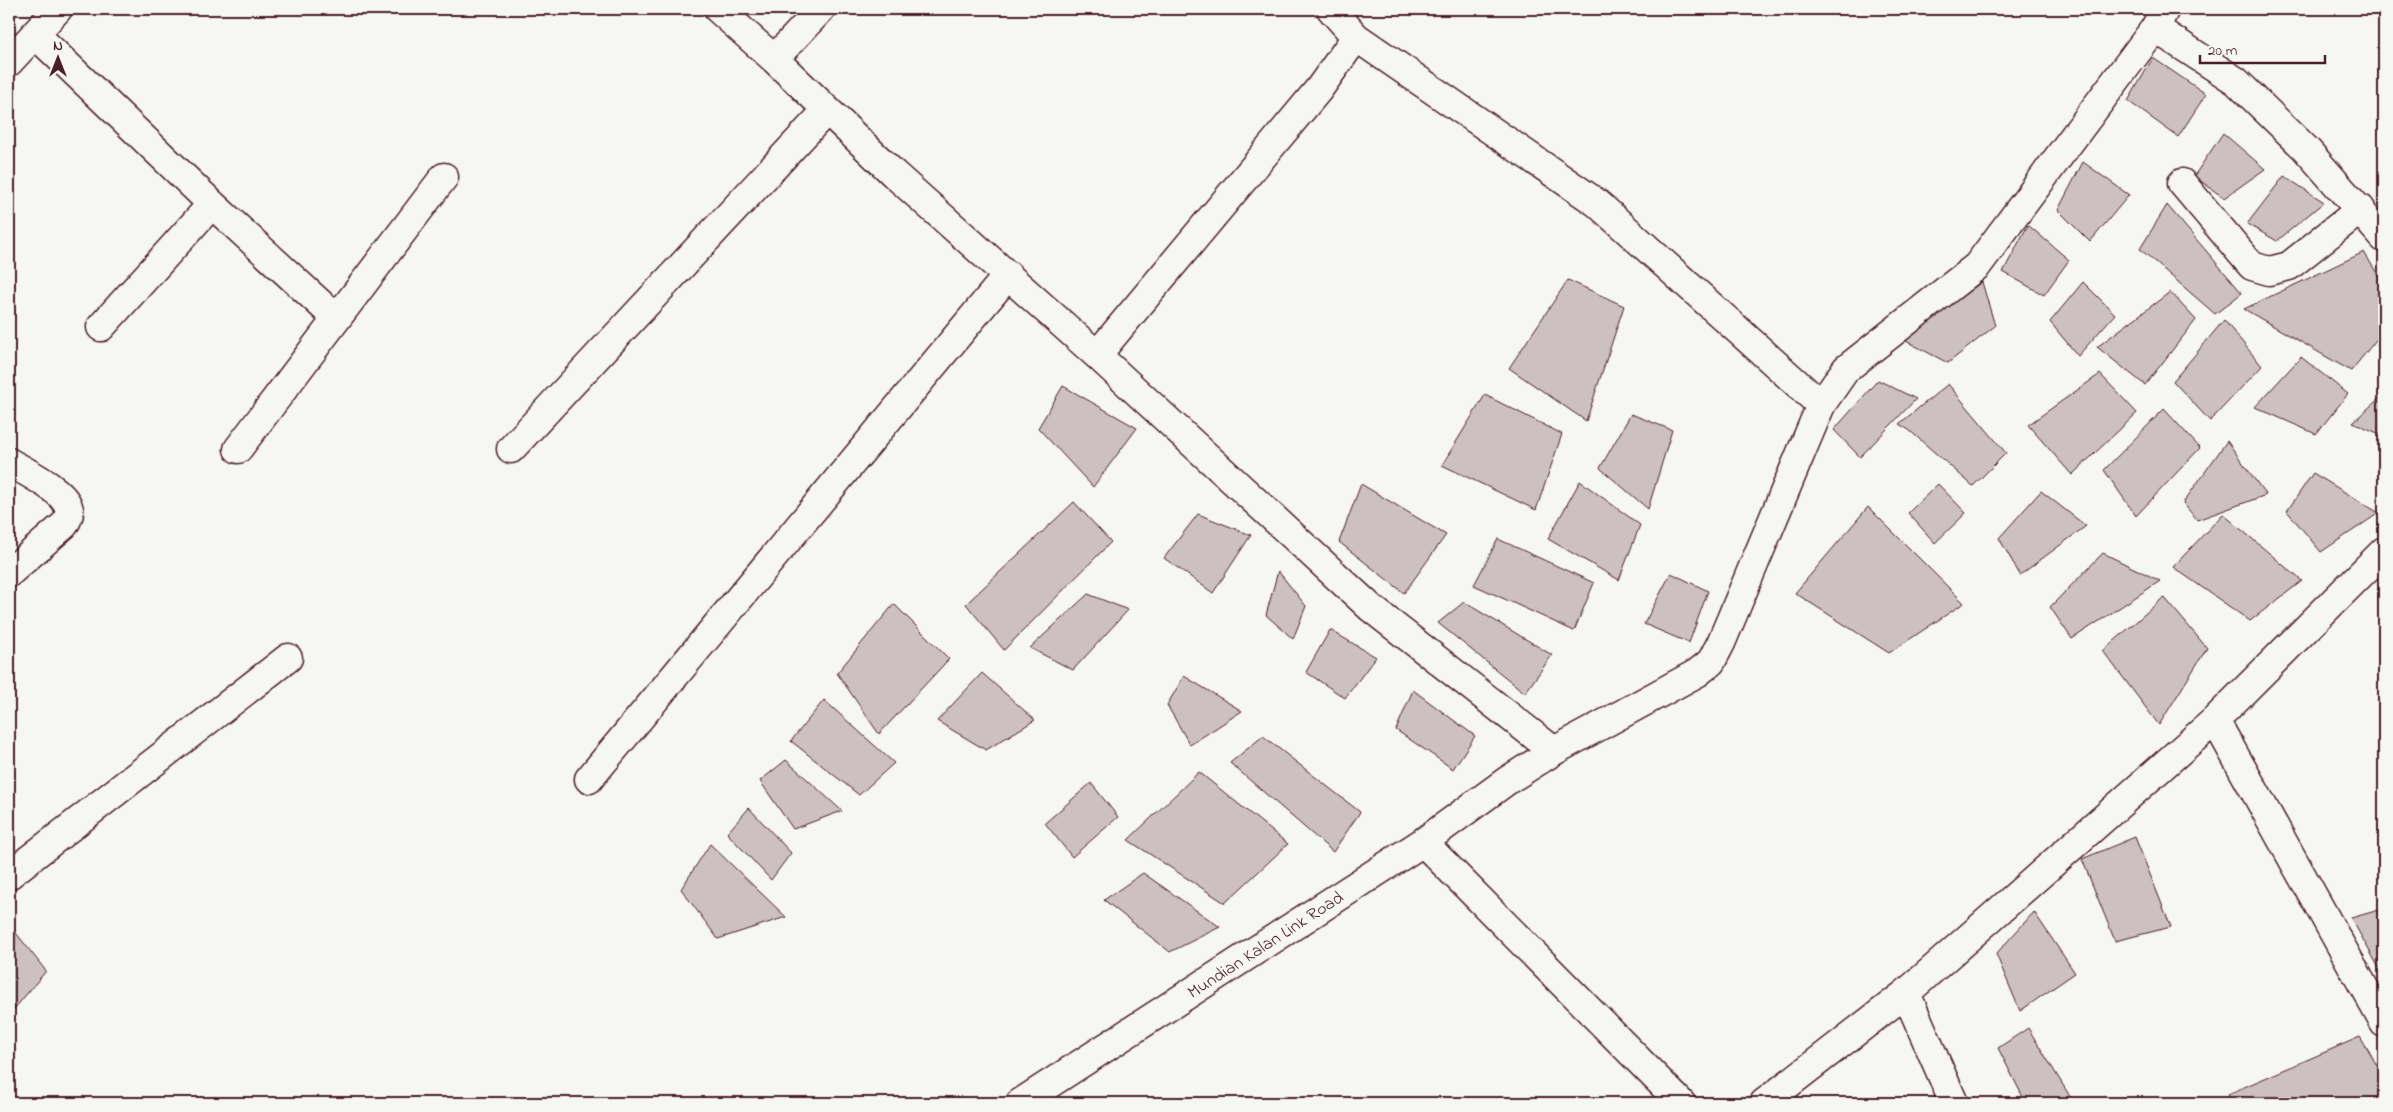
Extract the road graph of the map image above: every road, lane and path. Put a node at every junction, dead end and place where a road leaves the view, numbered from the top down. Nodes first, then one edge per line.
1 (58, 9) edge
2 (718, 9) edge
3 (821, 9) edge
4 (1331, 9) edge
5 (2160, 18) edge
6 (35, 34) junction
7 (1356, 37) junction
8 (774, 58) junction
9 (9, 62) edge
10 (827, 110) junction
11 (444, 177) dead end
12 (2182, 183) dead end
13 (212, 204) junction
14 (2361, 210) junction
15 (2384, 238) edge
16 (1008, 275) junction
17 (336, 318) junction
18 (101, 327) dead end
19 (1097, 355) junction
20 (1821, 405) junction
21 (238, 449) dead end
22 (511, 449) dead end
23 (9, 462) edge
24 (2384, 551) edge
25 (9, 573) edge
26 (288, 658) dead end
27 (2214, 720) junction
28 (1554, 751) junction
29 (589, 779) dead end
30 (1423, 842) junction
31 (9, 875) edge
32 (1906, 993) junction
33 (2384, 1023) edge
34 (1020, 1103) edge
35 (1681, 1103) edge
36 (1764, 1103) edge
37 (1954, 1103) edge

1 - 6 street
2 - 8 street
3 - 8 street
4 - 7 street
5 - 14 street
5 - 20 street, Mundian Kalan Link Road
6 - 9 street
6 - 13 street
7 - 19 street
7 - 20 street
8 - 10 street
10 - 16 street
10 - 22 street
11 - 17 street
12 - 14 street
13 - 17 street
13 - 18 street
14 - 15 street
16 - 19 street
16 - 29 street
17 - 21 street
19 - 28 street
20 - 28 street, Mundian Kalan Link Road
23 - 25 street
24 - 27 street
26 - 31 street
27 - 32 street
27 - 33 street
28 - 30 street, Mundian Kalan Link Road
30 - 34 street, Mundian Kalan Link Road
30 - 35 street
32 - 36 street
32 - 37 street

